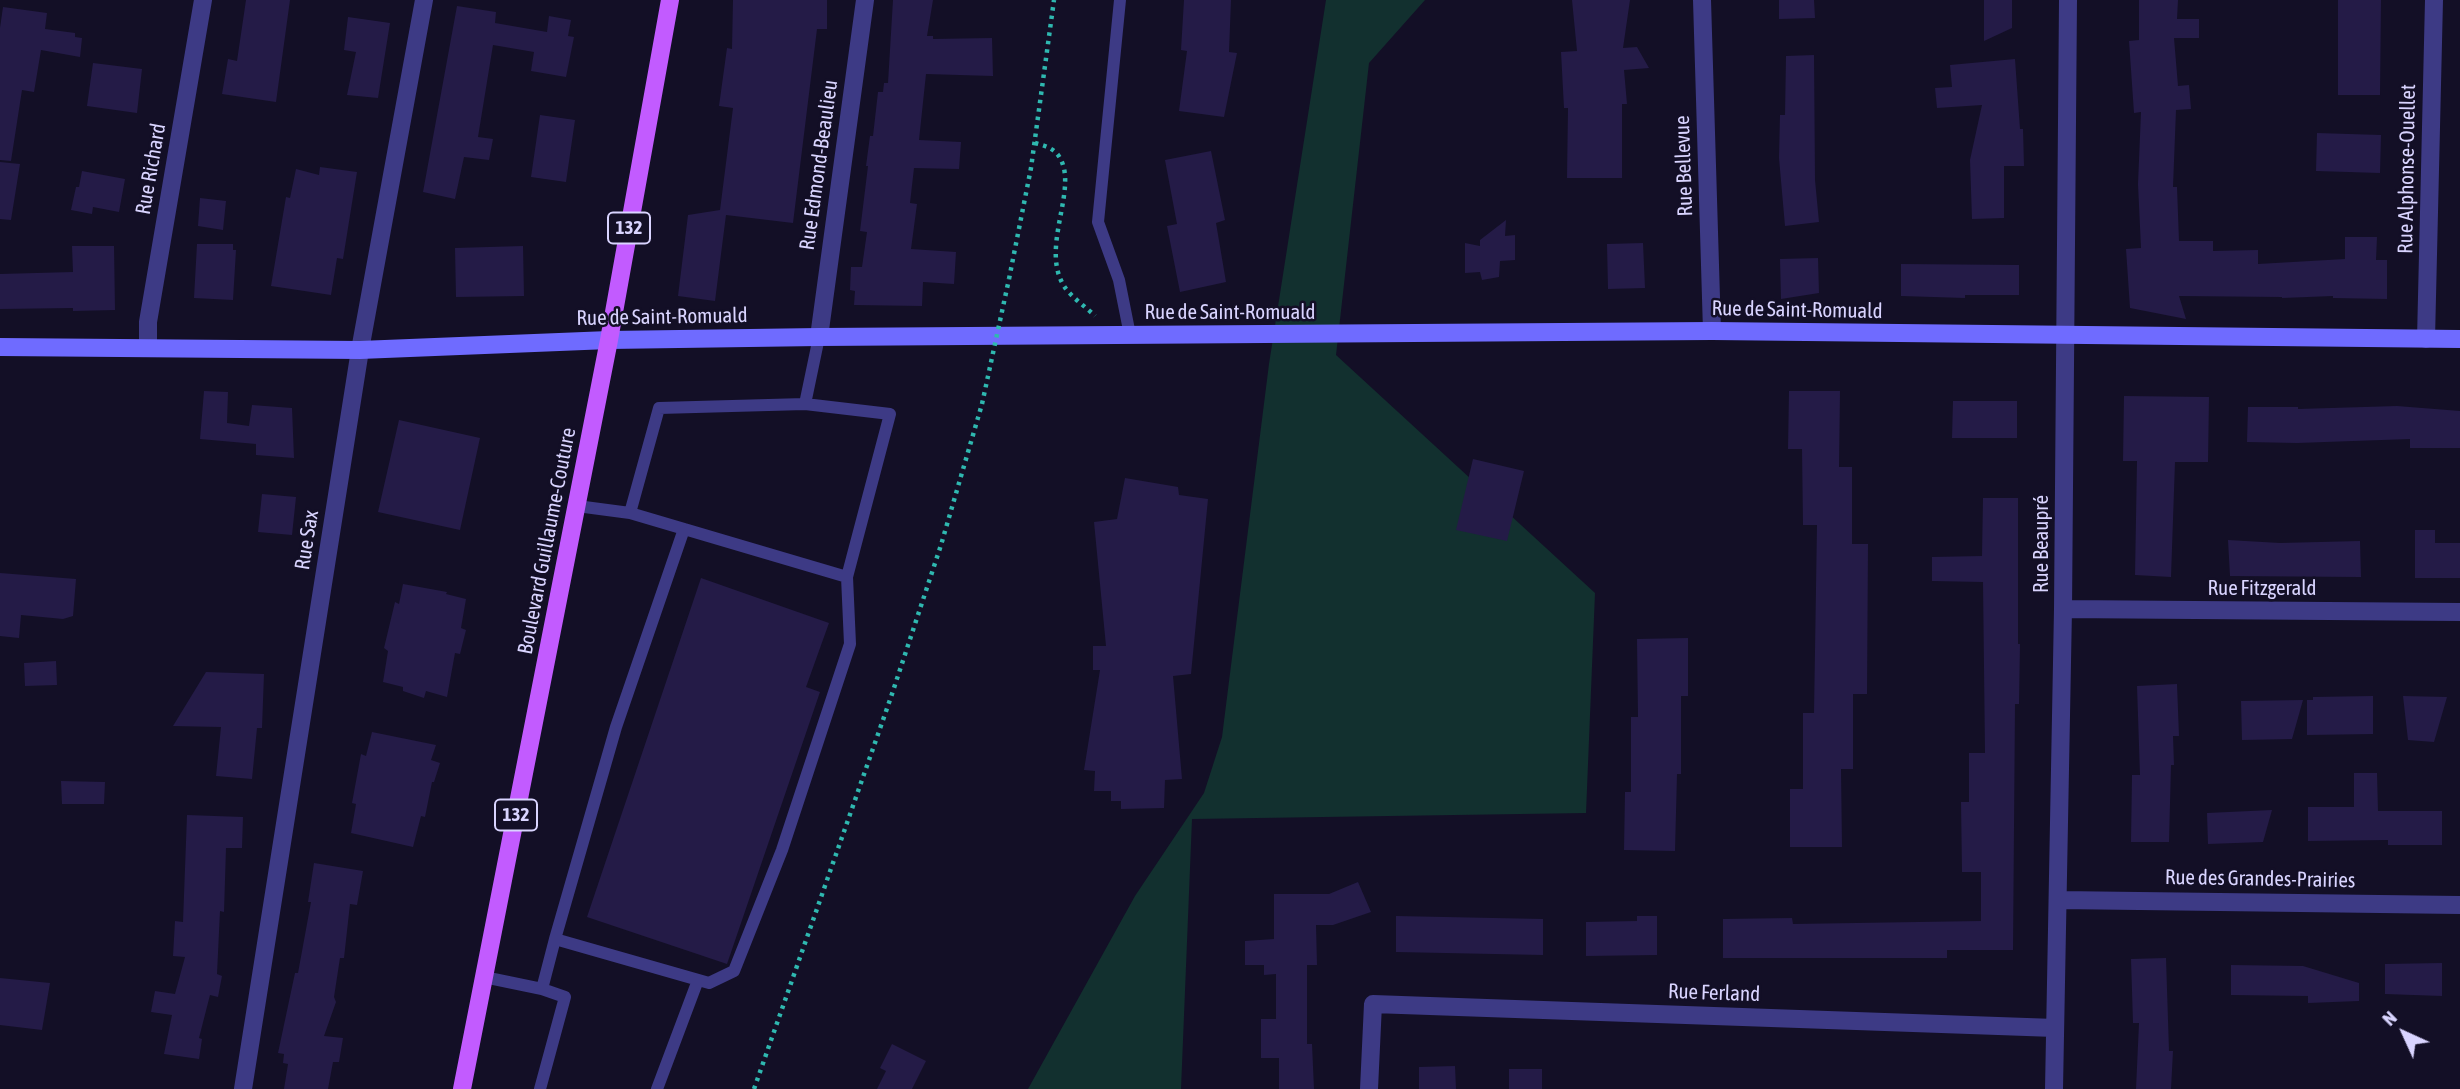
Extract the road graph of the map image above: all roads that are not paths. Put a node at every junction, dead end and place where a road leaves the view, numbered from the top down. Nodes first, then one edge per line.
1 (203, 0) edge
2 (424, 0) edge
3 (670, 0) edge
4 (865, 0) edge
5 (1120, 0) edge
6 (1702, 0) edge
7 (2068, 0) edge
8 (2434, 0) edge
9 (1712, 331) junction
10 (1123, 335) junction
11 (819, 337) junction
12 (2065, 337) junction
13 (2426, 339) junction
14 (2460, 339) edge
15 (610, 340) junction
16 (0, 346) edge
17 (148, 346) junction
18 (360, 350) junction
19 (805, 404) junction
20 (577, 506) junction
21 (630, 513) junction
22 (684, 529) junction
23 (848, 577) junction
24 (2063, 609) junction
25 (2460, 612) edge
26 (2059, 900) junction
27 (2460, 905) edge
28 (555, 939) junction
29 (484, 977) junction
30 (698, 980) junction
31 (542, 989) junction
32 (2054, 1028) junction
33 (243, 1089) edge
34 (462, 1089) edge
35 (540, 1089) edge
36 (657, 1089) edge
37 (1369, 1089) edge
38 (2054, 1089) edge

1 - 17 street, Rue Richard
2 - 18 street, Rue Sax
3 - 15 main road, Boulevard Guillaume-Couture / 132
4 - 11 street, Rue Edmond-Beaulieu
5 - 10 lane
6 - 9 street, Rue Bellevue
7 - 12 street, Rue Beaupré
8 - 13 street, Rue Alphonse-Ouellet
9 - 10 street, Rue de Saint-Romuald
9 - 12 street, Rue de Saint-Romuald
10 - 11 street, Rue de Saint-Romuald
11 - 15 street, Rue de Saint-Romuald
11 - 19 lane
12 - 13 street, Rue de Saint-Romuald
12 - 24 street, Rue Beaupré
13 - 14 street, Rue de Saint-Romuald
15 - 18 street, Rue de Saint-Romuald
15 - 20 main road, Boulevard Guillaume-Couture / 132
16 - 17 street, Rue de Saint-Romuald
17 - 18 street, Rue de Saint-Romuald
18 - 33 street, Rue Sax
19 - 21 lane
19 - 23 lane
20 - 21 lane
20 - 29 main road, Boulevard Guillaume-Couture / 132
21 - 22 lane
22 - 23 lane
22 - 28 lane
23 - 30 lane
24 - 25 street, Rue Fitzgerald
24 - 26 street, Rue Beaupré
26 - 27 street, Rue des Grandes-Prairies
26 - 32 street, Rue Beaupré
28 - 30 lane
28 - 31 lane
29 - 31 lane
29 - 34 main road, Boulevard Guillaume-Couture / 132
30 - 36 lane
31 - 35 lane
32 - 37 street, Rue Ferland
32 - 38 street, Rue Beaupré

